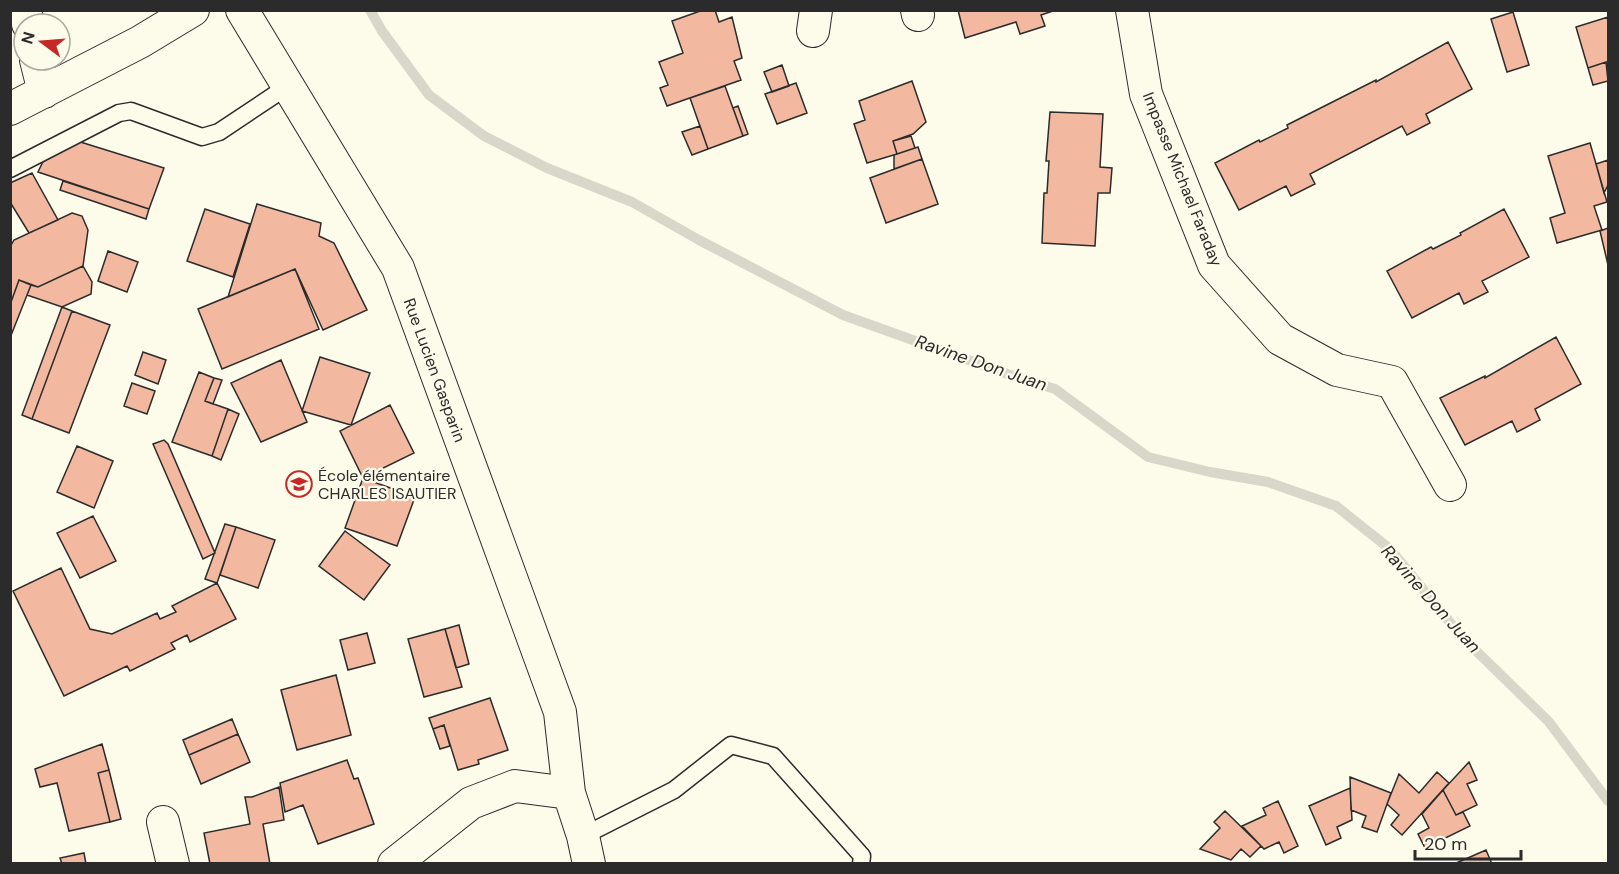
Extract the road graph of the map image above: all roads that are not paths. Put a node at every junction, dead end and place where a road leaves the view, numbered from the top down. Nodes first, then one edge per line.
1 (194, 10) edge
2 (242, 10) edge
3 (1132, 10) edge
4 (39, 72) edge
5 (288, 87) junction
6 (44, 92) junction
7 (10, 109) edge
8 (10, 169) edge
9 (1450, 484) dead end
10 (569, 793) junction
11 (163, 822) dead end
12 (586, 850) edge
13 (173, 864) edge
14 (394, 864) edge
15 (861, 864) edge

1 - 6 street
2 - 5 street, Rue Lucien Gasparin
3 - 9 street, Impasse Michael Faraday
4 - 6 street
5 - 8 lane
5 - 10 street, Rue Lucien Gasparin
6 - 7 street
10 - 12 street, Rue Lucien Gasparin
10 - 14 street
11 - 13 street
12 - 15 lane

